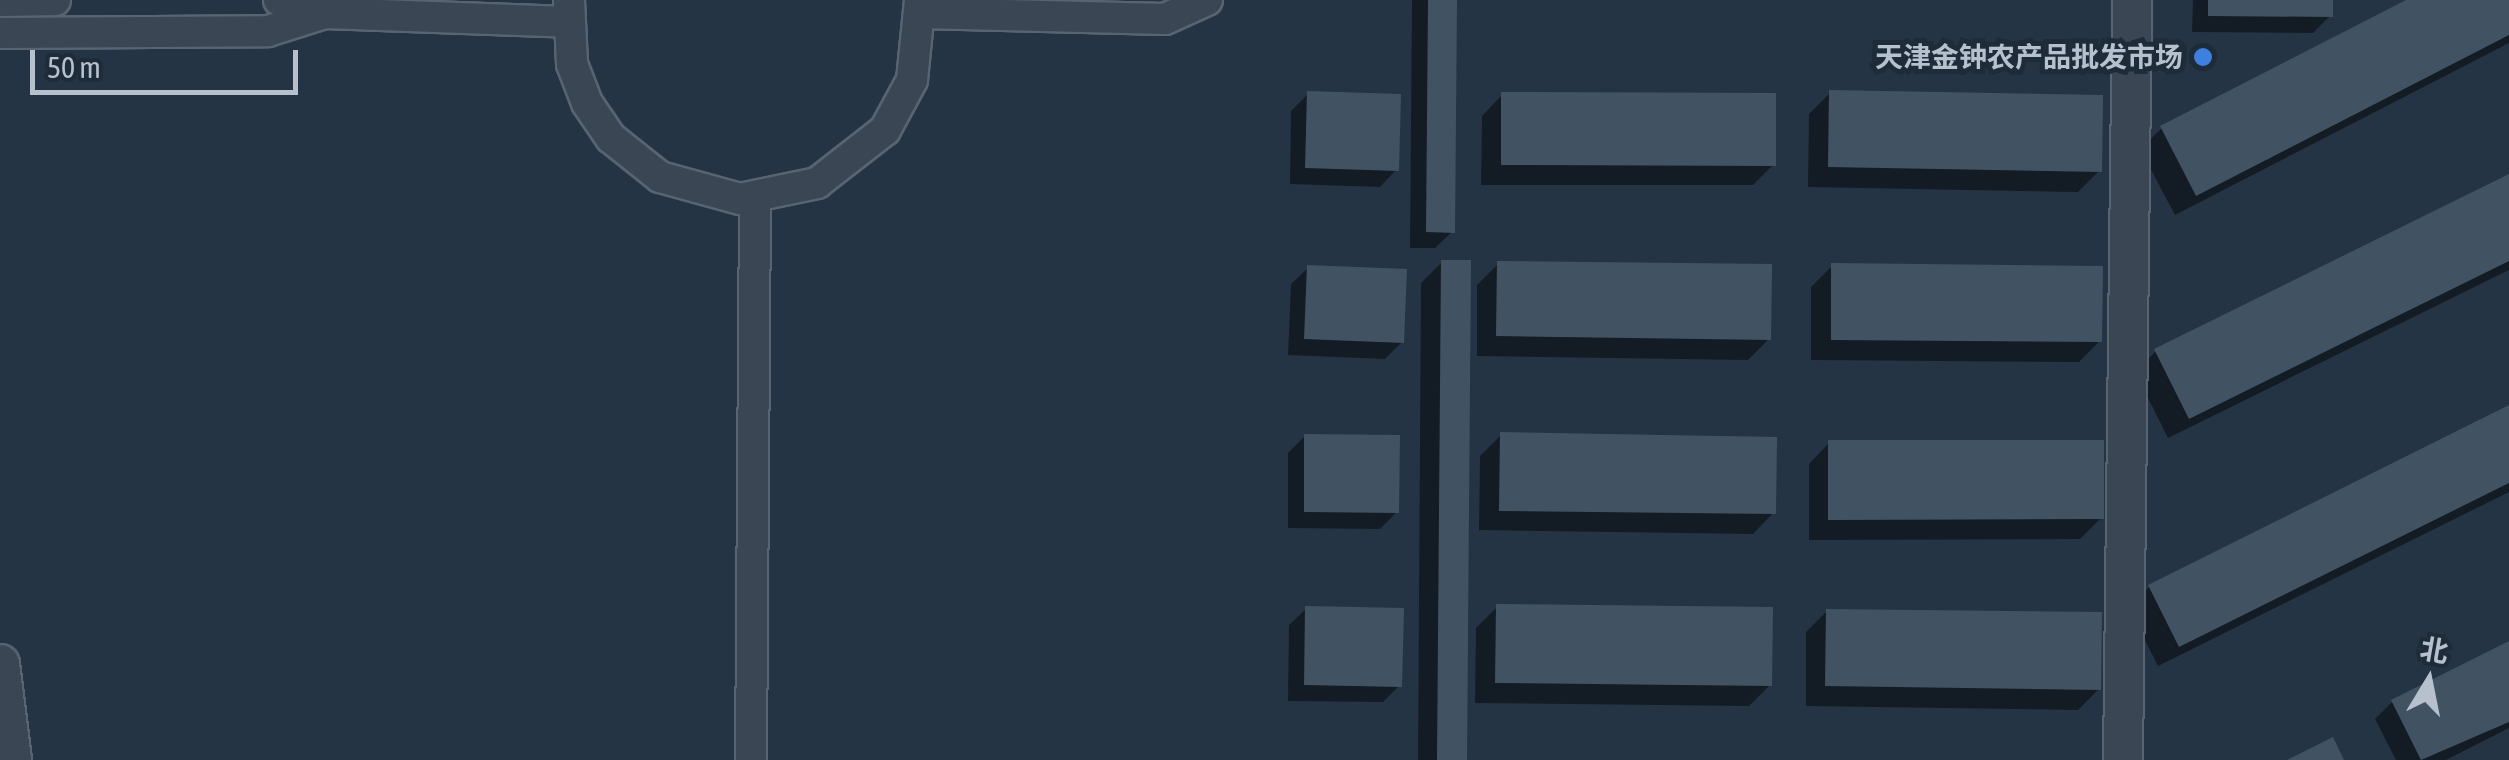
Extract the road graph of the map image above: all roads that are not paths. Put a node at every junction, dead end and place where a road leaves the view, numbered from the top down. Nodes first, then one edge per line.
1 (55, 0) edge
2 (279, 0) edge
3 (1206, 0) edge
4 (2132, 0) edge
5 (0, 1) edge
6 (920, 6) edge
7 (568, 11) edge
8 (325, 14) junction
9 (0, 34) edge
10 (754, 198) junction
11 (0, 664) edge
12 (12, 760) edge
13 (751, 760) edge
14 (2123, 760) edge

1 - 5 street
2 - 8 street
3 - 6 street
4 - 14 street
6 - 10 street
7 - 8 street
7 - 10 street
8 - 9 street
10 - 13 street
11 - 12 street

